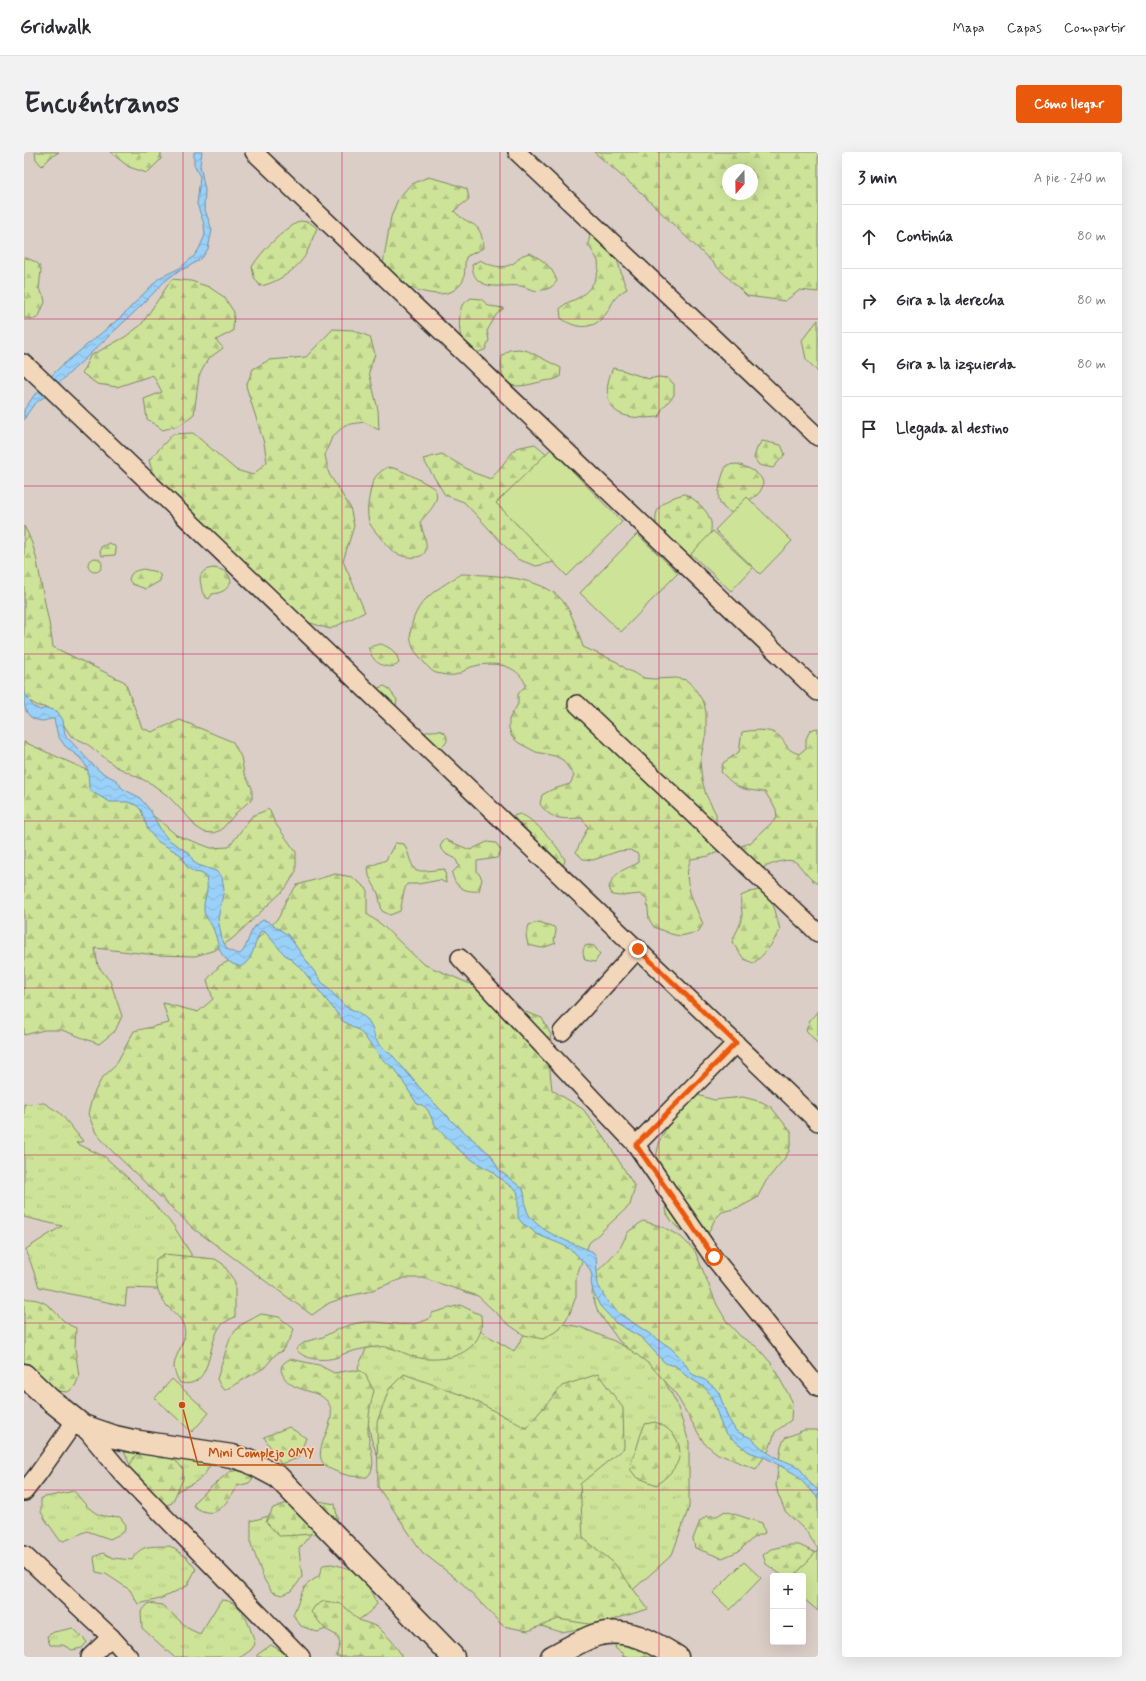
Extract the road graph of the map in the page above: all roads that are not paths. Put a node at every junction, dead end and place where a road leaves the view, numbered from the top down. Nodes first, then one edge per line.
1 (254, 152) edge
2 (517, 152) edge
3 (28, 374) edge
4 (818, 437) edge
5 (818, 692) edge
6 (577, 704) dead end
7 (818, 933) edge
8 (638, 949) junction
9 (460, 958) dead end
10 (562, 1032) dead end
11 (736, 1043) junction
12 (818, 1122) edge
13 (636, 1145) junction
14 (24, 1375) edge
15 (818, 1387) edge
16 (79, 1423) junction
17 (24, 1492) edge
18 (24, 1555) edge
19 (111, 1637) junction
20 (90, 1657) edge
21 (129, 1657) edge
22 (302, 1657) edge
23 (453, 1657) edge
24 (552, 1657) edge
25 (677, 1657) edge

1 - 5 street
2 - 4 street
3 - 8 street
6 - 7 street
8 - 10 street
8 - 11 street
9 - 13 street
11 - 12 street
11 - 13 street
13 - 15 street
14 - 16 main road
16 - 17 street
16 - 22 street
16 - 23 main road
18 - 19 street
19 - 20 street
19 - 21 street
24 - 25 main road

